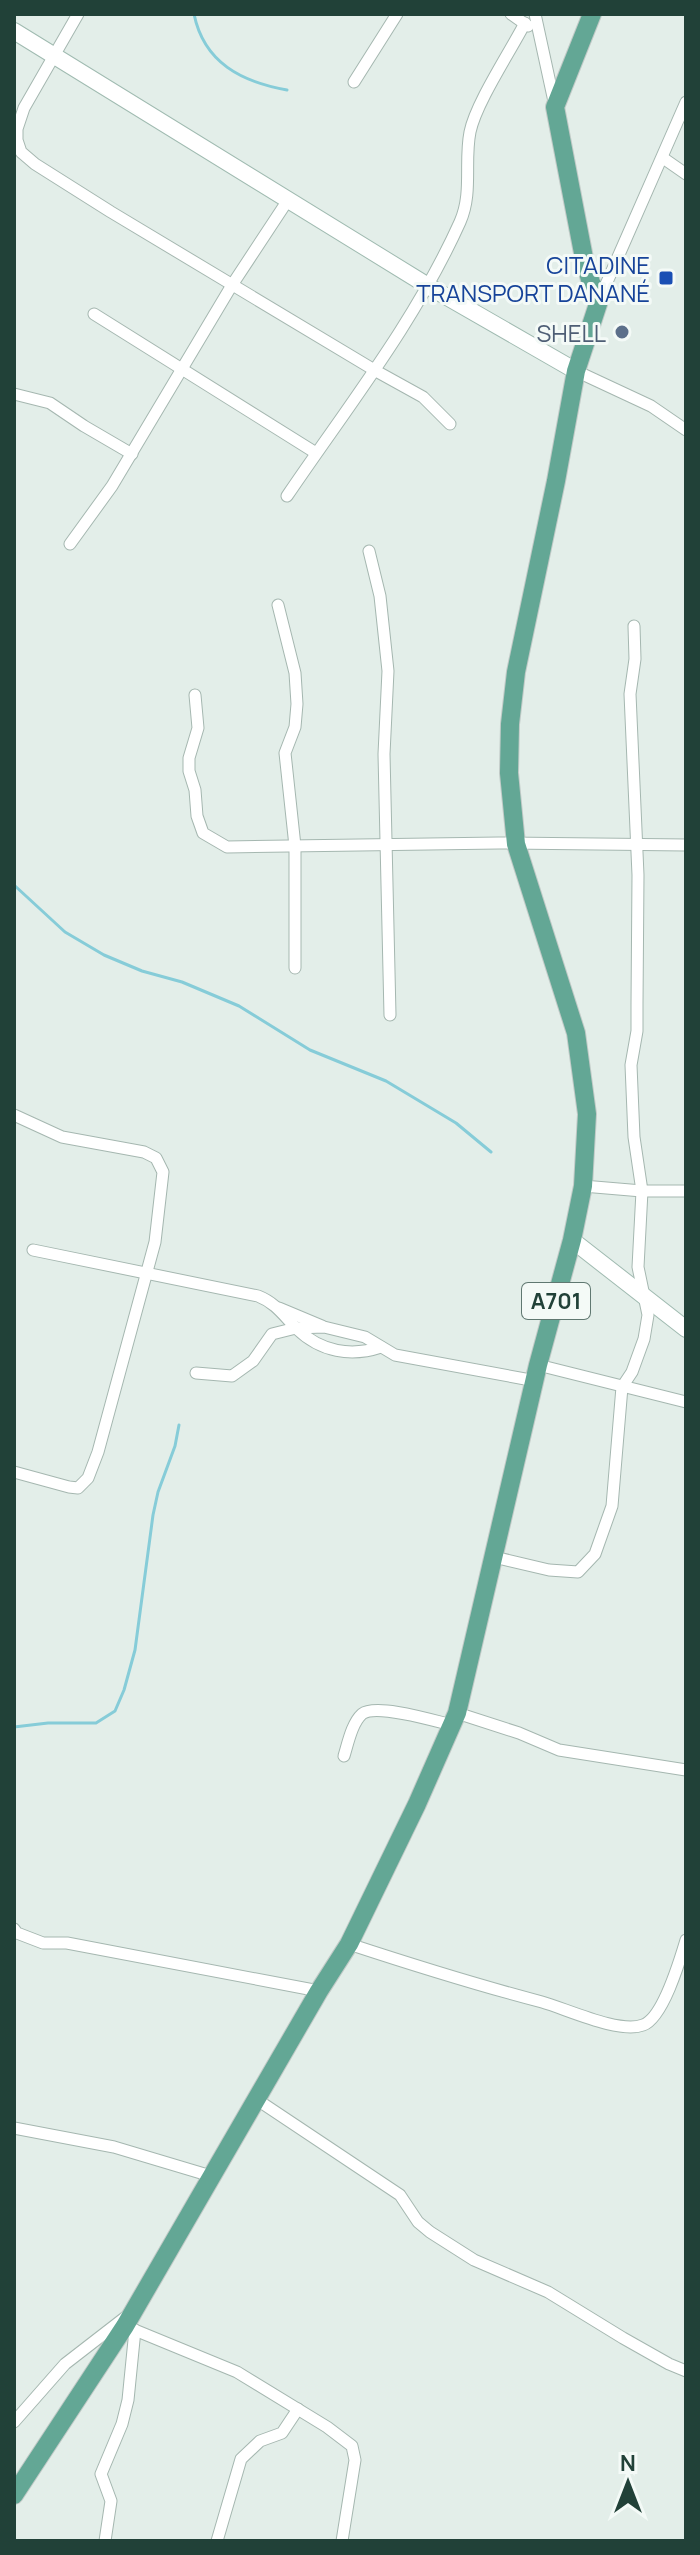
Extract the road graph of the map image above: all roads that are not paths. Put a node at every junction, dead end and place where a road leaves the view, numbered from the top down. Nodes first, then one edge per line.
1 (78, 14) edge
2 (397, 14) edge
3 (511, 14) edge
4 (535, 14) edge
5 (592, 14) edge
6 (525, 23) junction
7 (14, 31) edge
8 (539, 33) junction
9 (55, 56) junction
10 (354, 82) dead end
11 (686, 102) edge
12 (555, 107) junction
13 (663, 158) junction
14 (686, 174) edge
15 (288, 200) junction
16 (232, 285) junction
17 (428, 286) junction
18 (600, 298) junction
19 (94, 314) dead end
20 (182, 368) junction
21 (376, 371) junction
22 (576, 371) junction
23 (14, 394) edge
24 (450, 424) dead end
25 (686, 430) edge
26 (316, 453) junction
27 (132, 454) junction
28 (287, 496) dead end
29 (70, 544) dead end
30 (369, 551) dead end
31 (278, 605) dead end
32 (634, 626) dead end
33 (195, 695) dead end
34 (516, 844) junction
35 (686, 845) edge
36 (295, 846) junction
37 (387, 846) junction
38 (635, 846) junction
39 (295, 968) dead end
40 (390, 1015) dead end
41 (14, 1115) edge
42 (583, 1186) junction
43 (642, 1191) junction
44 (686, 1191) edge
45 (572, 1240) junction
46 (33, 1250) dead end
47 (148, 1272) junction
48 (645, 1295) junction
49 (279, 1308) junction
50 (324, 1327) junction
51 (296, 1328) junction
52 (686, 1329) edge
53 (381, 1347) junction
54 (196, 1373) dead end
55 (537, 1373) junction
56 (622, 1387) junction
57 (686, 1402) edge
58 (14, 1472) edge
59 (494, 1557) junction
60 (455, 1719) junction
61 (344, 1756) dead end
62 (686, 1770) edge
63 (14, 1929) edge
64 (686, 1940) edge
65 (349, 1944) junction
66 (319, 1991) junction
67 (256, 2099) junction
68 (14, 2128) edge
69 (211, 2176) junction
70 (132, 2322) junction
71 (686, 2371) edge
72 (298, 2409) junction
73 (14, 2422) edge
74 (14, 2495) edge
75 (105, 2541) edge
76 (217, 2541) edge
77 (342, 2541) edge

1 - 9 street
2 - 10 street
3 - 6 street
4 - 8 street
5 - 12 main road
6 - 8 street
6 - 17 street
7 - 9 street
8 - 12 street
9 - 15 street
9 - 16 street
11 - 13 street
12 - 18 main road
13 - 14 street
13 - 18 street
15 - 16 street
15 - 17 street
16 - 20 street
16 - 21 street
17 - 21 street
17 - 22 street
18 - 22 main road, A701
19 - 20 street
20 - 26 street
20 - 27 street
21 - 24 street
21 - 26 street
22 - 25 street
22 - 34 main road, A701
23 - 27 street
26 - 28 street
27 - 29 street
30 - 37 street
31 - 36 street
32 - 38 street
33 - 36 street
34 - 37 street
34 - 38 street
34 - 42 main road, A701
35 - 38 street
36 - 37 street
36 - 39 street
37 - 40 street
38 - 43 street
41 - 47 street
42 - 43 street
42 - 45 main road, A701
43 - 44 street
43 - 48 street
45 - 48 street
45 - 55 main road, A701
46 - 47 street
47 - 49 street
47 - 58 street
48 - 52 street
48 - 56 street
49 - 50 street
49 - 51 street
50 - 51 street
50 - 53 street
51 - 53 street
51 - 54 street
53 - 55 street
55 - 56 street
55 - 59 main road, A701
56 - 57 street
56 - 59 street
59 - 60 main road, A701
60 - 61 street
60 - 62 street
60 - 65 main road, A701
63 - 66 street
64 - 65 street
65 - 66 main road, A701
66 - 67 main road, A701
67 - 69 main road, A701
67 - 71 street
68 - 69 street
69 - 70 main road, A701
70 - 72 street
70 - 73 street
70 - 74 main road, A701
70 - 75 street
72 - 76 street
72 - 77 street

